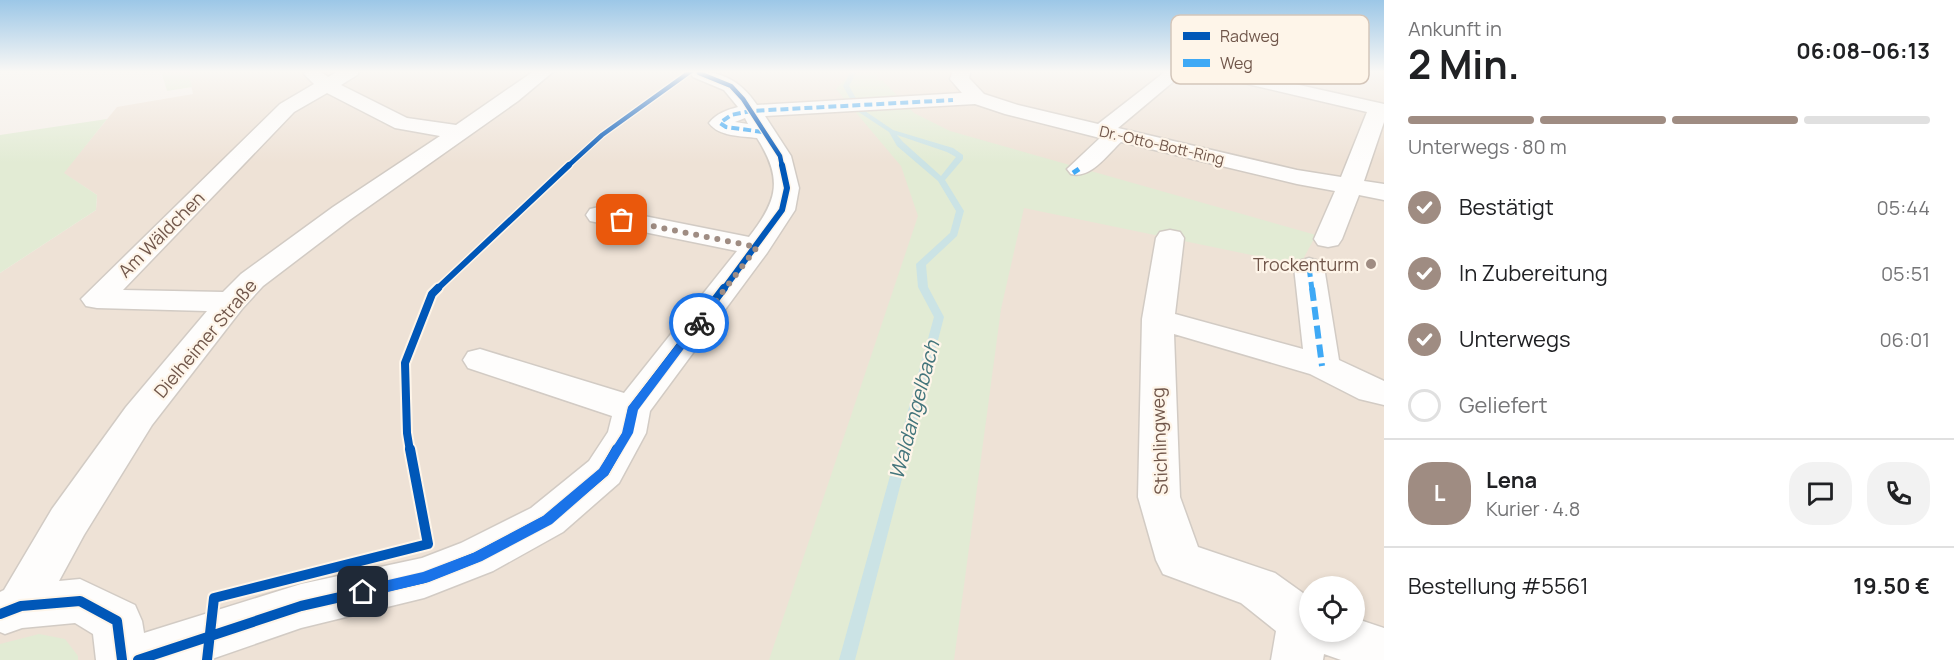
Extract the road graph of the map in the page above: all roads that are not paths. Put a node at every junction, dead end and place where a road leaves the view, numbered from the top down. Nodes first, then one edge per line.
1 (298, 102) edge
2 (359, 102) edge
3 (504, 102) edge
4 (742, 102) edge
5 (917, 102) edge
6 (988, 102) edge
7 (1143, 102) edge
8 (1348, 102) edge
9 (1384, 110) edge
10 (1384, 116) edge
11 (757, 122) junction
12 (459, 132) junction
13 (1108, 133) junction
14 (1078, 170) dead end
15 (1350, 186) junction
16 (1384, 192) edge
17 (599, 215) dead end
18 (1170, 238) dead end
19 (1328, 239) dead end
20 (757, 247) junction
21 (1309, 267) dead end
22 (211, 302) junction
23 (1158, 319) junction
24 (480, 360) dead end
25 (1322, 366) junction
26 (1384, 393) edge
27 (632, 409) junction
28 (10, 610) edge
29 (1299, 626) edge
30 (1340, 642) edge
31 (1384, 652) edge
32 (122, 660) edge
33 (138, 660) edge

1 - 22 street, Am Wäldchen
2 - 12 street
3 - 12 street, Dielheimer Straße
4 - 11 street
5 - 11 street
6 - 13 street, Dr.-Otto-Bott-Ring
7 - 13 street
8 - 9 street
10 - 15 street
11 - 20 street
12 - 22 street, Dielheimer Straße
13 - 14 street
13 - 15 street, Dr.-Otto-Bott-Ring
15 - 16 street, Dr.-Otto-Bott-Ring
15 - 19 street
17 - 20 street
18 - 23 street, Stichlingweg
20 - 27 street
21 - 25 street
22 - 28 street, Dielheimer Straße
23 - 25 street
23 - 29 street, Stichlingweg
24 - 27 street
25 - 26 street
27 - 33 street
28 - 32 street, Dielheimer Straße
30 - 31 street

